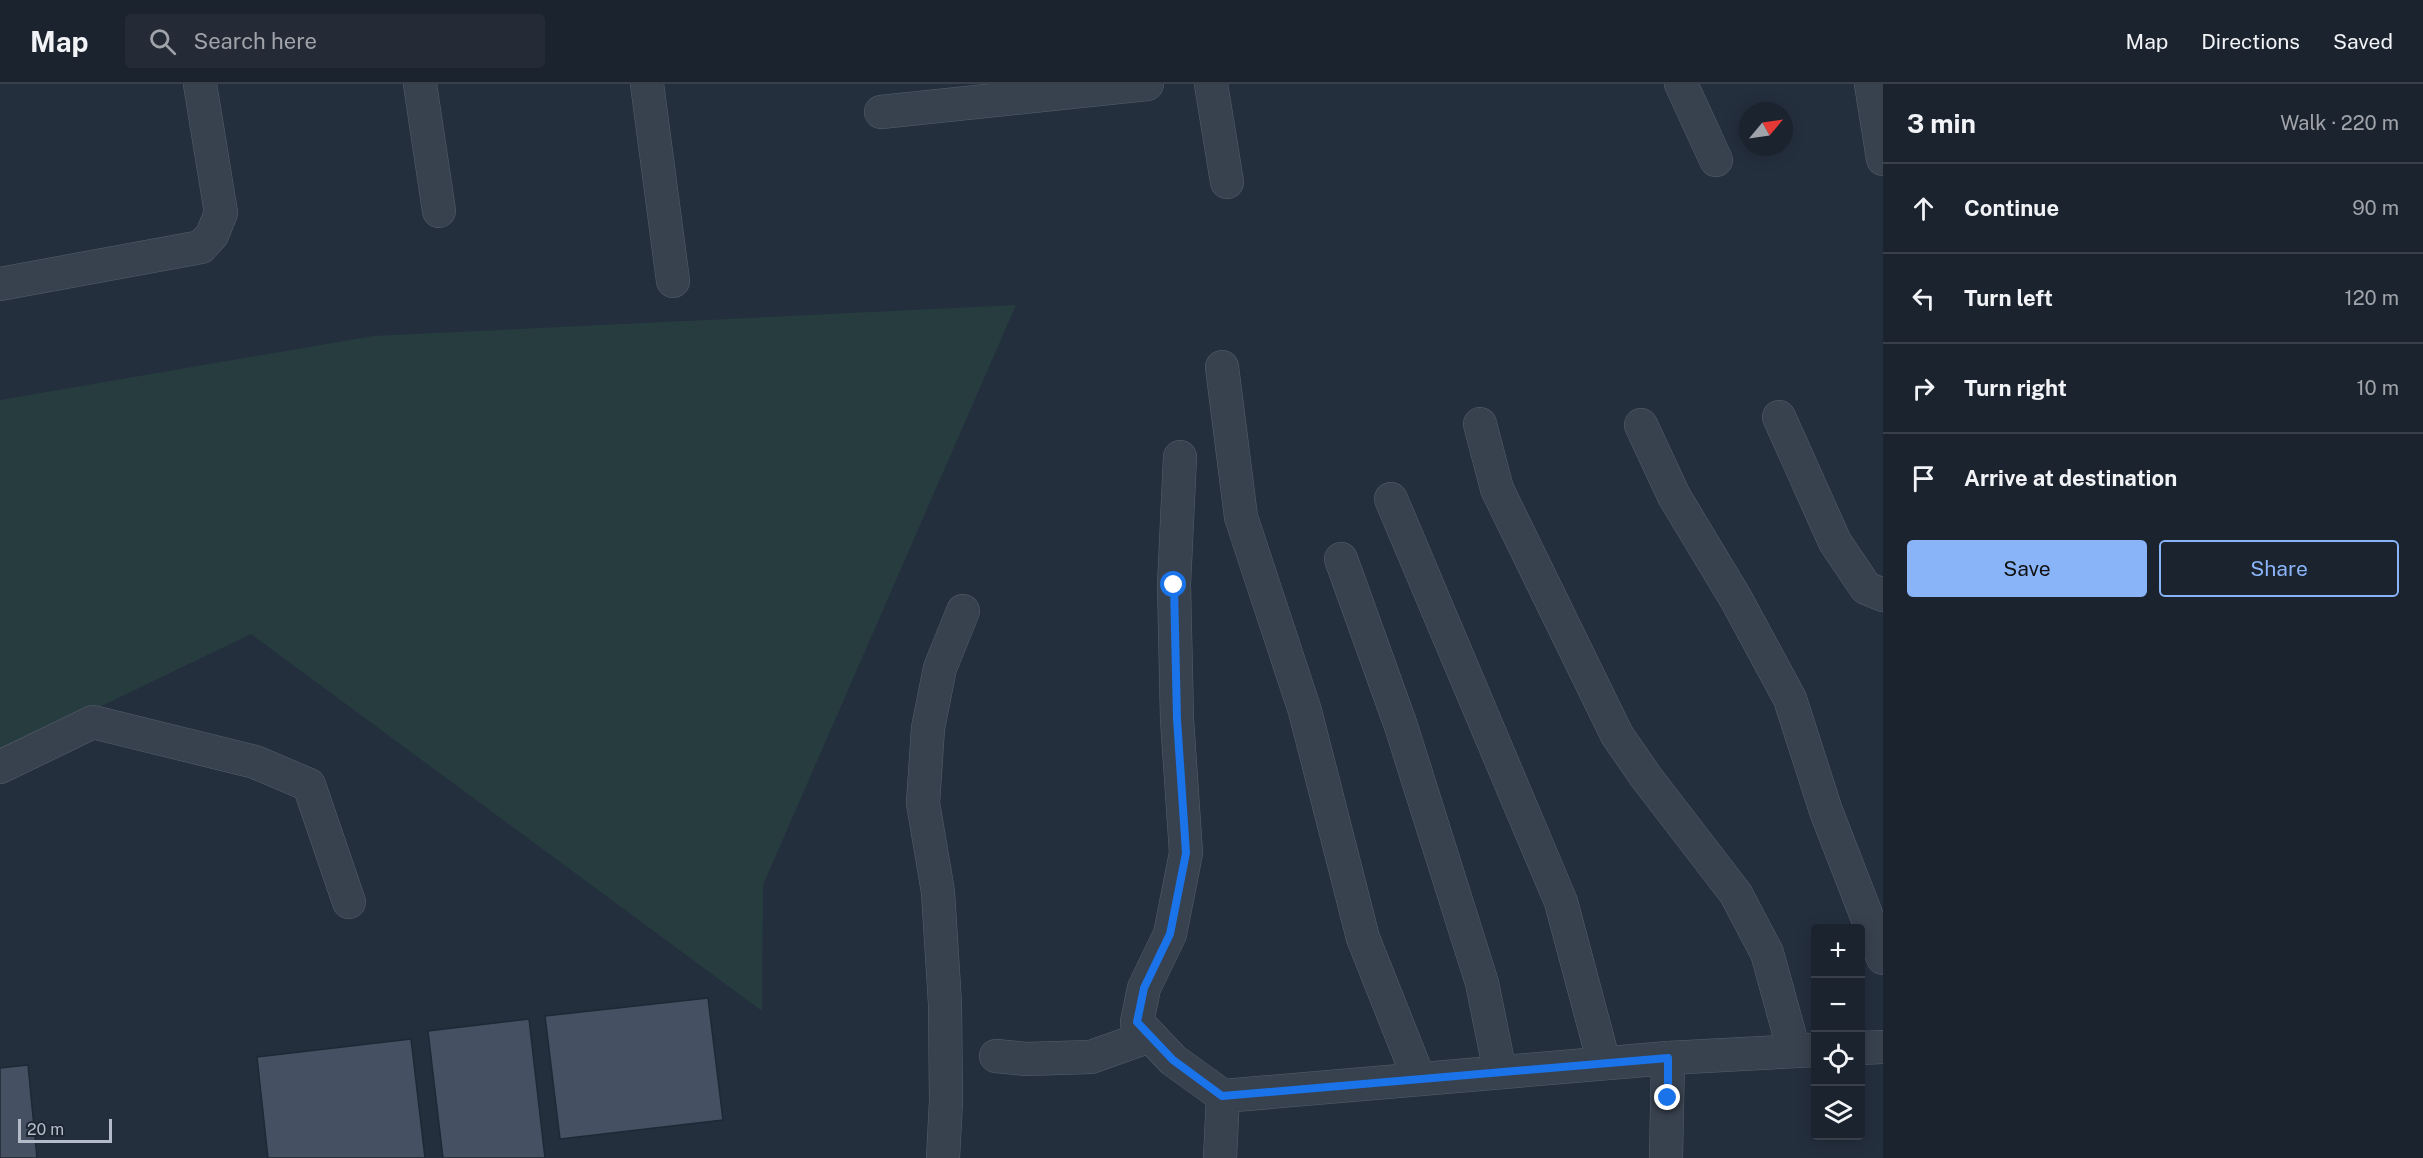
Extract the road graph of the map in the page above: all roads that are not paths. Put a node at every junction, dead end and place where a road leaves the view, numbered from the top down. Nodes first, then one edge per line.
1 (200, 84) edge
2 (420, 84) edge
3 (647, 84) edge
4 (1147, 84) edge
5 (1212, 84) edge
6 (1681, 84) edge
7 (1871, 84) edge
8 (881, 112) dead end
9 (1883, 159) edge
10 (1716, 160) dead end
11 (1227, 182) dead end
12 (439, 211) dead end
13 (673, 281) dead end
14 (0, 284) edge
15 (1222, 367) dead end
16 (1779, 417) dead end
17 (1480, 424) dead end
18 (1641, 425) dead end
19 (1180, 457) dead end
20 (1391, 499) dead end
21 (1341, 559) dead end
22 (1883, 595) edge
23 (963, 611) dead end
24 (0, 767) edge
25 (349, 902) dead end
26 (1883, 958) edge
27 (1150, 1036) junction
28 (1883, 1047) edge
29 (1865, 1048) edge
30 (1804, 1051) edge
31 (996, 1056) dead end
32 (1668, 1058) junction
33 (1604, 1063) junction
34 (1500, 1072) junction
35 (1419, 1079) junction
36 (1222, 1096) junction
37 (943, 1158) edge
38 (1220, 1158) edge
39 (1666, 1158) edge

1 - 14 street
2 - 12 street
3 - 13 street
4 - 8 street
5 - 11 street
6 - 10 street
7 - 9 street
15 - 35 street
16 - 22 street
17 - 30 street
18 - 26 street
19 - 27 street
20 - 33 street
21 - 34 street
23 - 37 street
24 - 25 street
27 - 31 street
27 - 36 street
28 - 29 street
30 - 32 street
32 - 33 street
32 - 39 street
33 - 34 street
34 - 35 street
35 - 36 street
36 - 38 street

